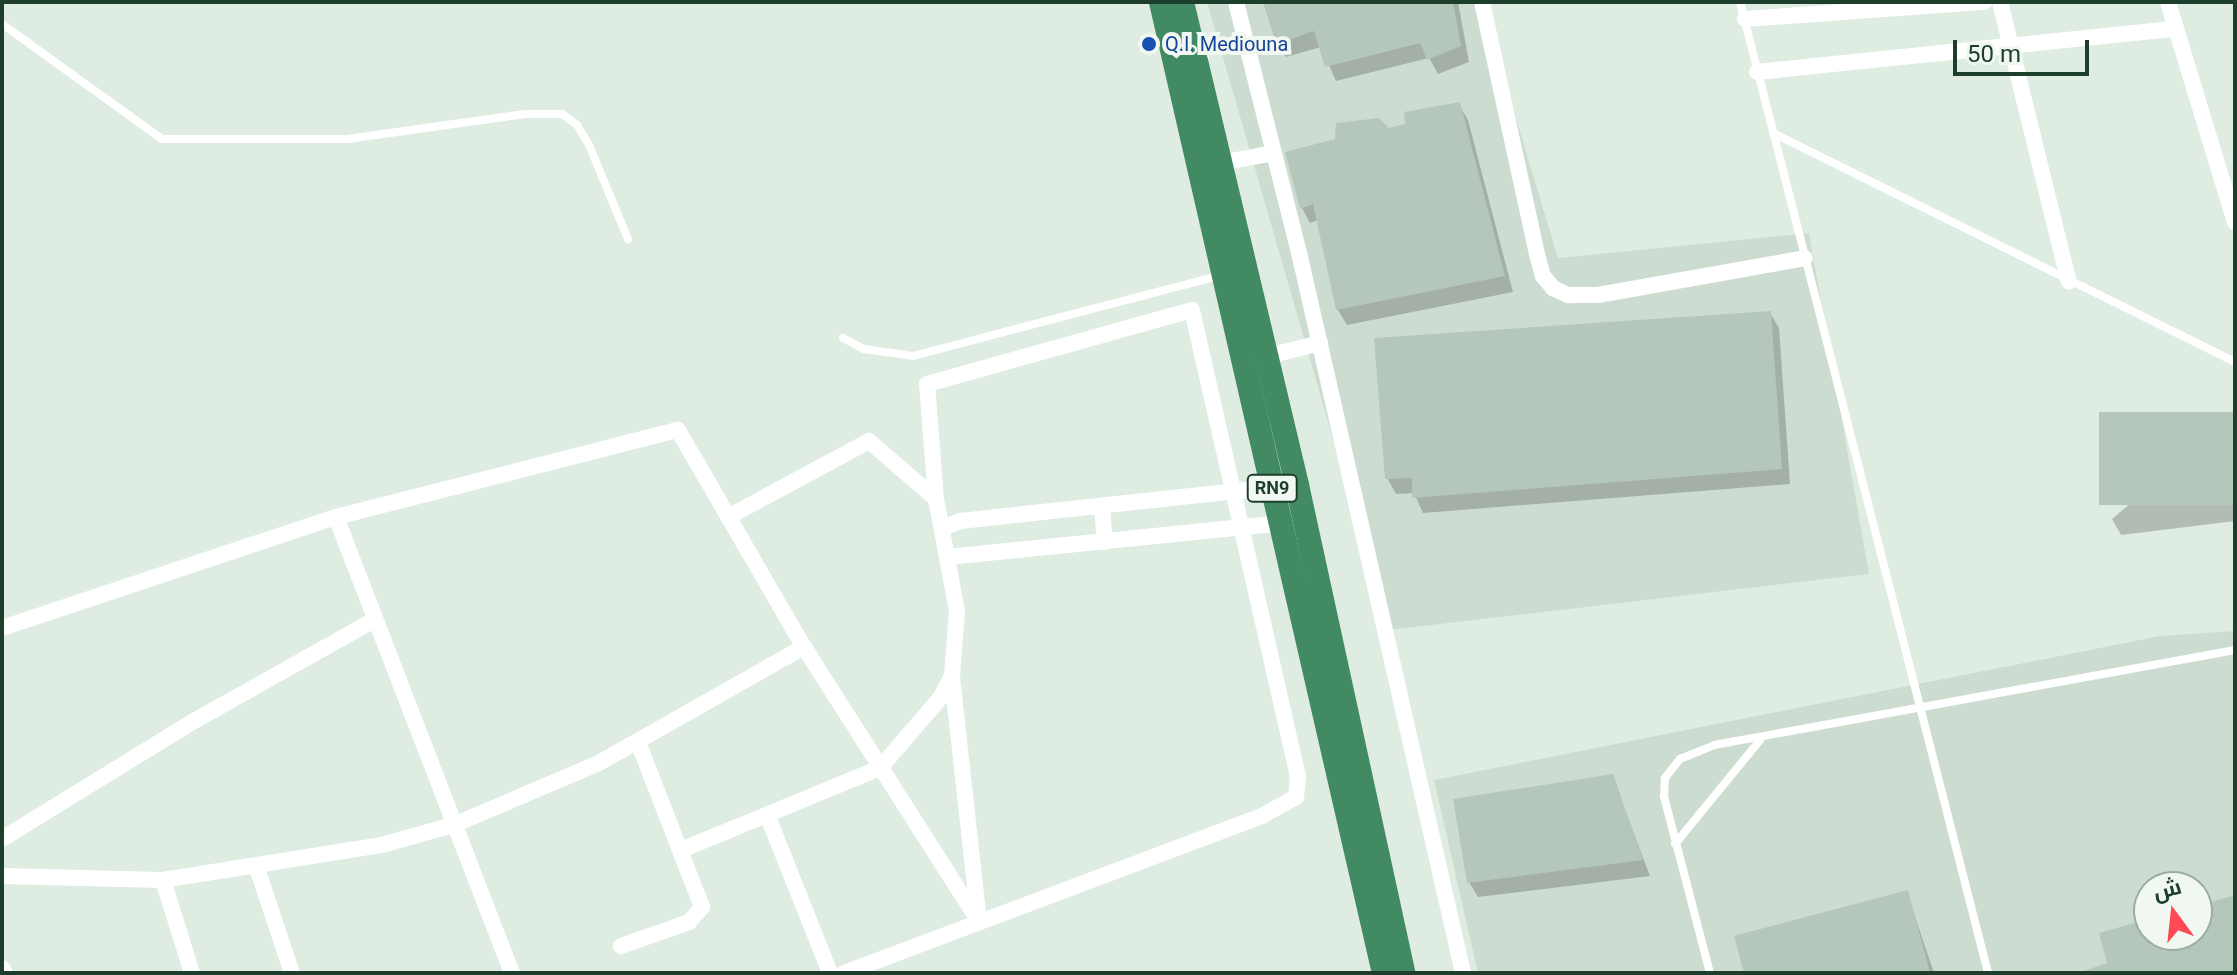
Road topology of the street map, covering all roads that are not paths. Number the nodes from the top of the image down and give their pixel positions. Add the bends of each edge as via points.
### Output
1 (1161, 2) edge
2 (1182, 2) edge
3 (1236, 2) edge
4 (1482, 2) edge
5 (1740, 2) edge
6 (1984, 2) edge
7 (2000, 2) edge
8 (2168, 2) edge
9 (1745, 19) junction
10 (2, 24) edge
11 (2175, 29) junction
12 (2012, 48) junction
13 (1757, 72) junction
14 (1773, 133) junction
15 (1274, 153) junction
16 (1220, 163) junction
17 (2235, 222) edge
18 (628, 239) dead end
19 (1805, 258) junction
20 (1222, 275) junction
21 (2069, 282) junction
22 (843, 338) dead end
23 (1320, 343) junction
24 (1264, 357) junction
25 (2235, 362) edge
26 (1272, 487) junction
27 (1233, 494) junction
28 (936, 499) junction
29 (1102, 508) junction
30 (336, 517) junction
31 (728, 517) junction
32 (1280, 523) junction
33 (1239, 526) junction
34 (942, 529) junction
35 (1105, 542) junction
36 (948, 557) junction
37 (374, 620) junction
38 (2, 628) edge
39 (804, 647) junction
40 (2235, 650) edge
41 (952, 675) junction
42 (1921, 708) junction
43 (1760, 739) junction
44 (638, 742) junction
45 (880, 768) junction
46 (768, 817) junction
47 (456, 824) junction
48 (2, 839) edge
49 (1675, 844) junction
50 (681, 850) junction
51 (257, 868) junction
52 (2, 876) edge
53 (163, 880) junction
54 (979, 922) junction
55 (621, 946) dead end
56 (2, 968) edge
57 (5, 973) edge
58 (192, 973) edge
59 (292, 973) edge
60 (512, 973) edge
61 (830, 973) edge
62 (844, 973) edge
63 (1384, 973) edge
64 (1403, 973) edge
65 (1463, 973) edge
66 (1710, 973) edge
67 (1988, 973) edge

1 - 20 highway, RN9
2 - 16 highway, RN9
3 - 15 street
4 - 19 street via 1537,254 1553,288 1568,295 1598,295
5 - 9 lane
6 - 9 street
7 - 12 street
8 - 11 street
9 - 13 lane
10 - 18 lane via 162,139 347,139 477,119 562,114 589,145
11 - 12 street
11 - 17 street
12 - 13 street
12 - 21 street
13 - 14 lane
14 - 19 lane
14 - 21 lane
15 - 16 street
15 - 23 street
16 - 24 highway, RN9
19 - 42 lane
20 - 22 lane via 913,356 864,349
20 - 26 highway, RN9
21 - 25 lane
23 - 24 street
23 - 65 street
24 - 64 highway, RN9 via 1297,485
26 - 27 street
26 - 32 highway, RN9
27 - 28 street via 1192,310 927,384
27 - 29 street
27 - 33 street
28 - 31 street via 869,441
28 - 34 street
29 - 34 street via 960,521
29 - 35 street
30 - 31 street via 678,430
30 - 37 street
30 - 38 street
31 - 39 street
32 - 33 street
32 - 63 highway, RN9
33 - 35 street
33 - 54 street via 1298,775 1296,797 1262,816
34 - 36 street
35 - 36 street
36 - 41 street via 957,621
37 - 47 street
37 - 48 street via 194,721
39 - 44 street
39 - 45 street
40 - 42 lane
41 - 45 street via 930,716
41 - 54 street
42 - 43 lane
42 - 67 lane
43 - 49 lane
43 - 49 lane via 1698,749 1668,771 1664,796
44 - 47 street via 541,791
44 - 50 street
45 - 46 street
45 - 54 street
46 - 50 street
46 - 61 street
47 - 51 street via 382,845
47 - 60 street
49 - 66 lane
50 - 55 street via 702,901 700,913
51 - 53 street
51 - 59 street
52 - 53 street
53 - 58 street
54 - 62 street
56 - 57 street

